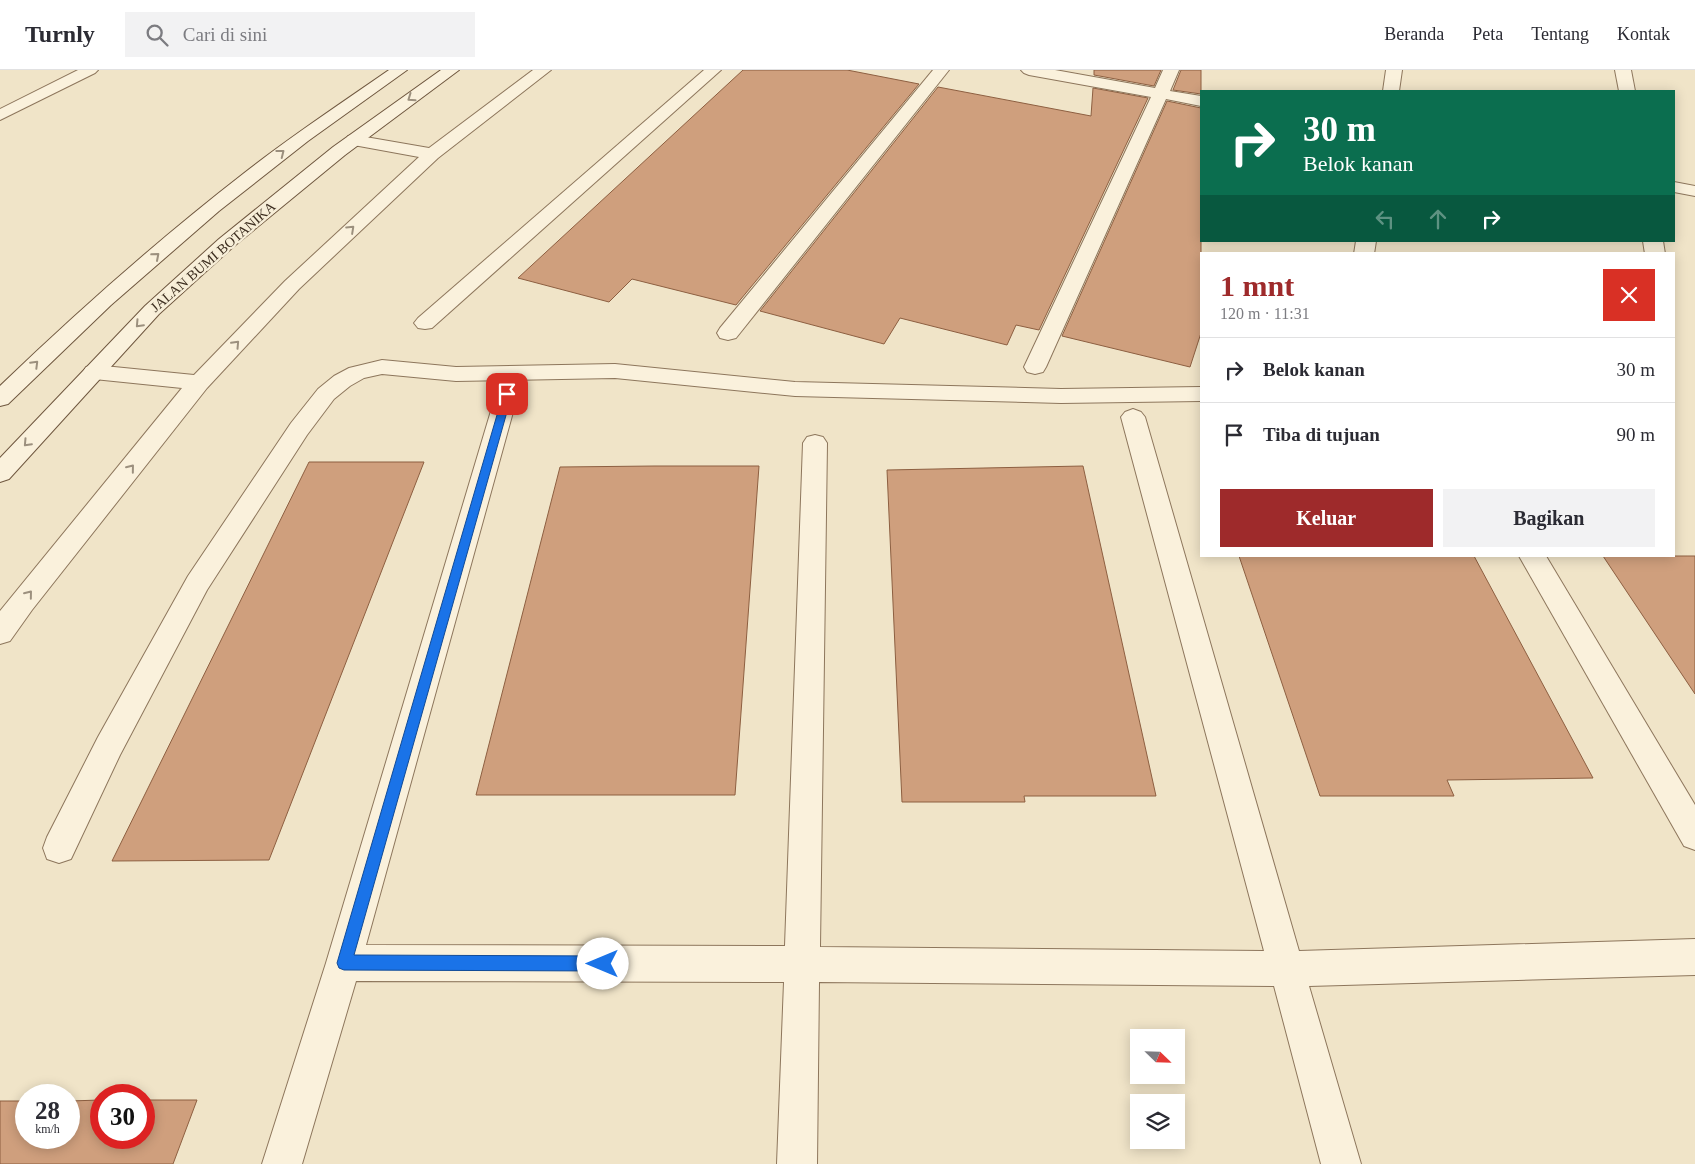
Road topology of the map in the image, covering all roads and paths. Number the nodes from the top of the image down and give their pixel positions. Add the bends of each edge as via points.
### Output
1 (90, 70) edge
2 (399, 70) edge
3 (452, 70) edge
4 (543, 70) edge
5 (713, 70) edge
6 (941, 70) edge
7 (1029, 70) edge
8 (1172, 70) edge
9 (1394, 70) edge
10 (1623, 70) edge
11 (1391, 90) edge
12 (1627, 90) edge
13 (1161, 93) junction
14 (1200, 101) edge
15 (0, 115) edge
16 (354, 140) junction
17 (432, 154) junction
18 (1675, 188) edge
19 (1695, 191) edge
20 (425, 323) dead end
21 (728, 333) dead end
22 (1035, 367) dead end
23 (94, 372) junction
24 (199, 383) junction
25 (507, 394) dead end
26 (1200, 394) edge
27 (0, 399) edge
28 (1133, 417) dead end
29 (815, 443) dead end
30 (0, 473) edge
31 (1533, 557) edge
32 (0, 633) edge
33 (1695, 835) edge
34 (59, 848) dead end
35 (1695, 957) edge
36 (344, 963) junction
37 (802, 964) junction
38 (1288, 969) junction
39 (282, 1164) edge
40 (797, 1164) edge
41 (1341, 1164) edge

1 - 15 street
27 -> 2 street via 50,349 236,188 288,147
3 -> 16 street, JALAN BUMI BOTANIKA
4 - 17 street
5 - 20 street
6 - 21 street
7 - 13 street
8 - 13 street
9 - 11 street
10 - 12 street
13 - 14 street
13 - 22 street
16 - 17 street
16 -> 23 street, JALAN BUMI BOTANIKA via 226,243 152,310
24 -> 17 street via 292,285
18 - 19 street
23 - 24 street
23 -> 30 street, JALAN BUMI BOTANIKA
32 -> 24 street
25 - 36 street
26 - 34 street via 1061,396 795,389 615,371 456,374 382,367 357,372 326,394 299,429 197,584
28 - 38 street
29 - 37 street
31 - 33 street
35 - 38 street
36 - 37 street
36 - 39 street
37 - 38 street
37 - 40 street
38 - 41 street

